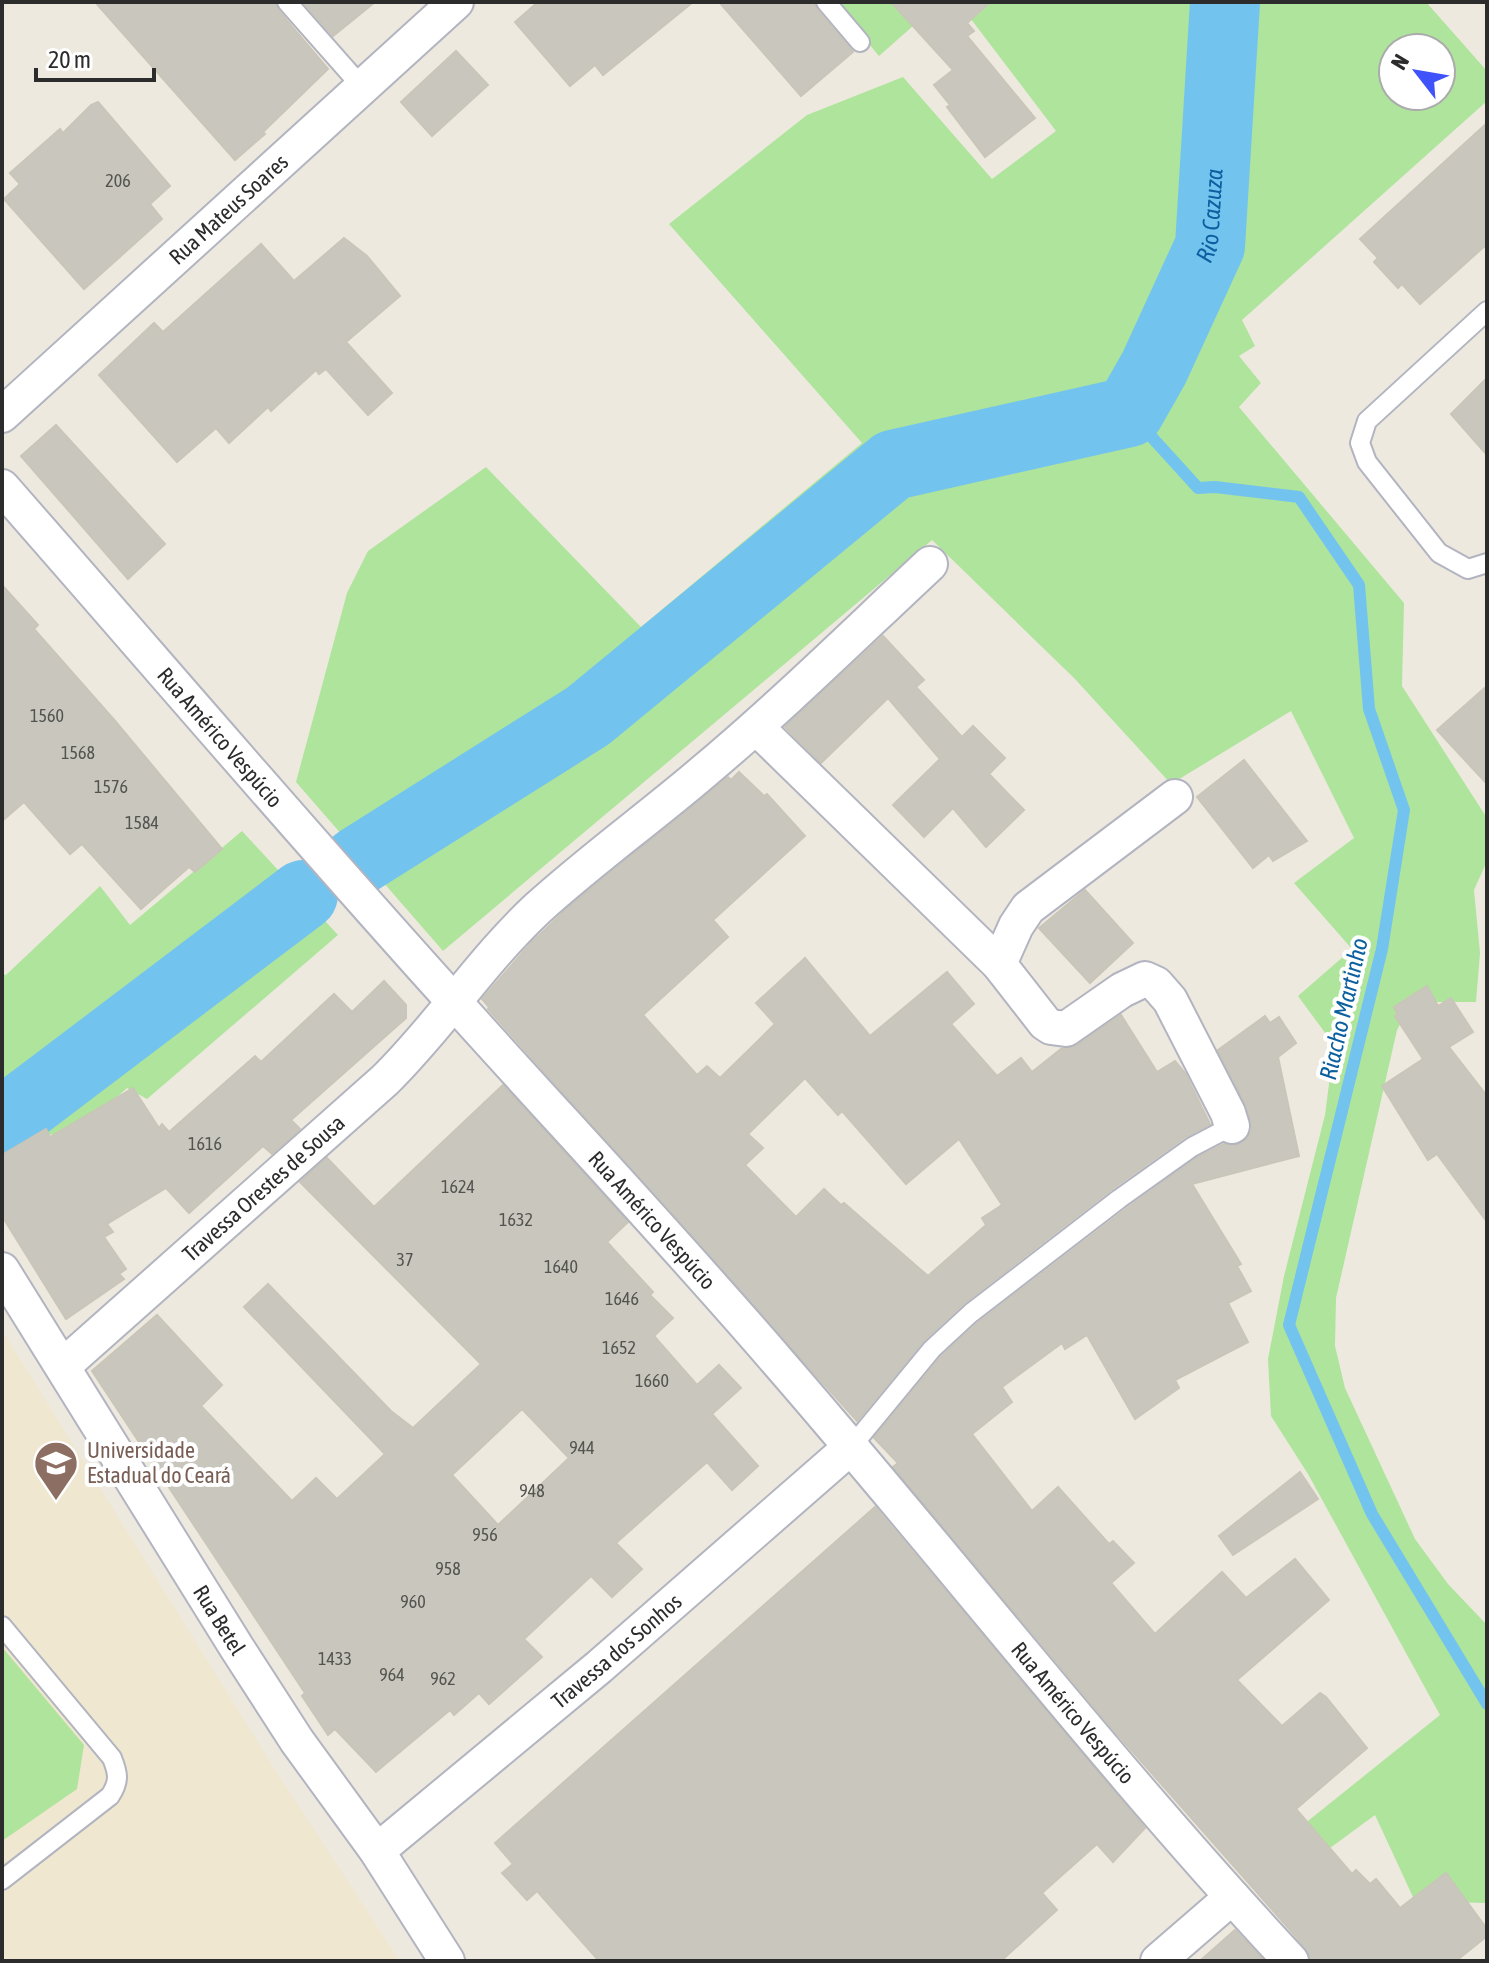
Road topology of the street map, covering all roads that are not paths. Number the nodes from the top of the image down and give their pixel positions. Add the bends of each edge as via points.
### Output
1 (287, 2) edge
2 (456, 2) edge
3 (826, 2) edge
4 (860, 42) dead end
5 (362, 87) junction
6 (1487, 311) edge
7 (2, 415) edge
8 (2, 487) edge
9 (1487, 563) edge
10 (930, 564) dead end
11 (756, 727) junction
12 (1175, 797) dead end
13 (999, 964) junction
14 (454, 1002) junction
15 (1232, 1126) joint
16 (2, 1270) edge
17 (63, 1366) junction
18 (852, 1446) junction
19 (2, 1626) edge
20 (377, 1851) junction
21 (2, 1880) edge
22 (1232, 1897) junction
23 (447, 1961) edge
24 (1158, 1961) edge
25 (1291, 1961) edge

1 - 5 lane
2 - 5 street, Rua Mateus Soares
3 - 4 lane
5 - 7 street, Rua Mateus Soares
6 - 9 lane via 1367,421 1360,443 1367,462 1439,553 1468,569
8 - 14 street, Rua Américo Vespúcio
10 - 11 street, Travessa Orestes de Sousa
11 - 13 street
11 - 14 street, Travessa Orestes de Sousa via 537,910
12 - 13 street via 1028,908
13 - 15 street via 1045,1023 1066,1029 1122,990 1145,979 1156,984 1170,1000
14 - 17 street, Travessa Orestes de Sousa via 385,1080
14 - 18 street, Rua Américo Vespúcio
15 - 18 lane via 1192,1147 1119,1199 971,1313 932,1349
16 - 17 street, Rua Betel
17 - 20 street, Rua Betel via 297,1741
18 - 20 street, Travessa dos Sonhos via 599,1667
18 - 22 street, Rua Américo Vespúcio
19 - 21 lane via 112,1758 119,1775 110,1796
20 - 23 street, Rua Betel
22 - 24 street
22 - 25 street, Rua Américo Vespúcio

